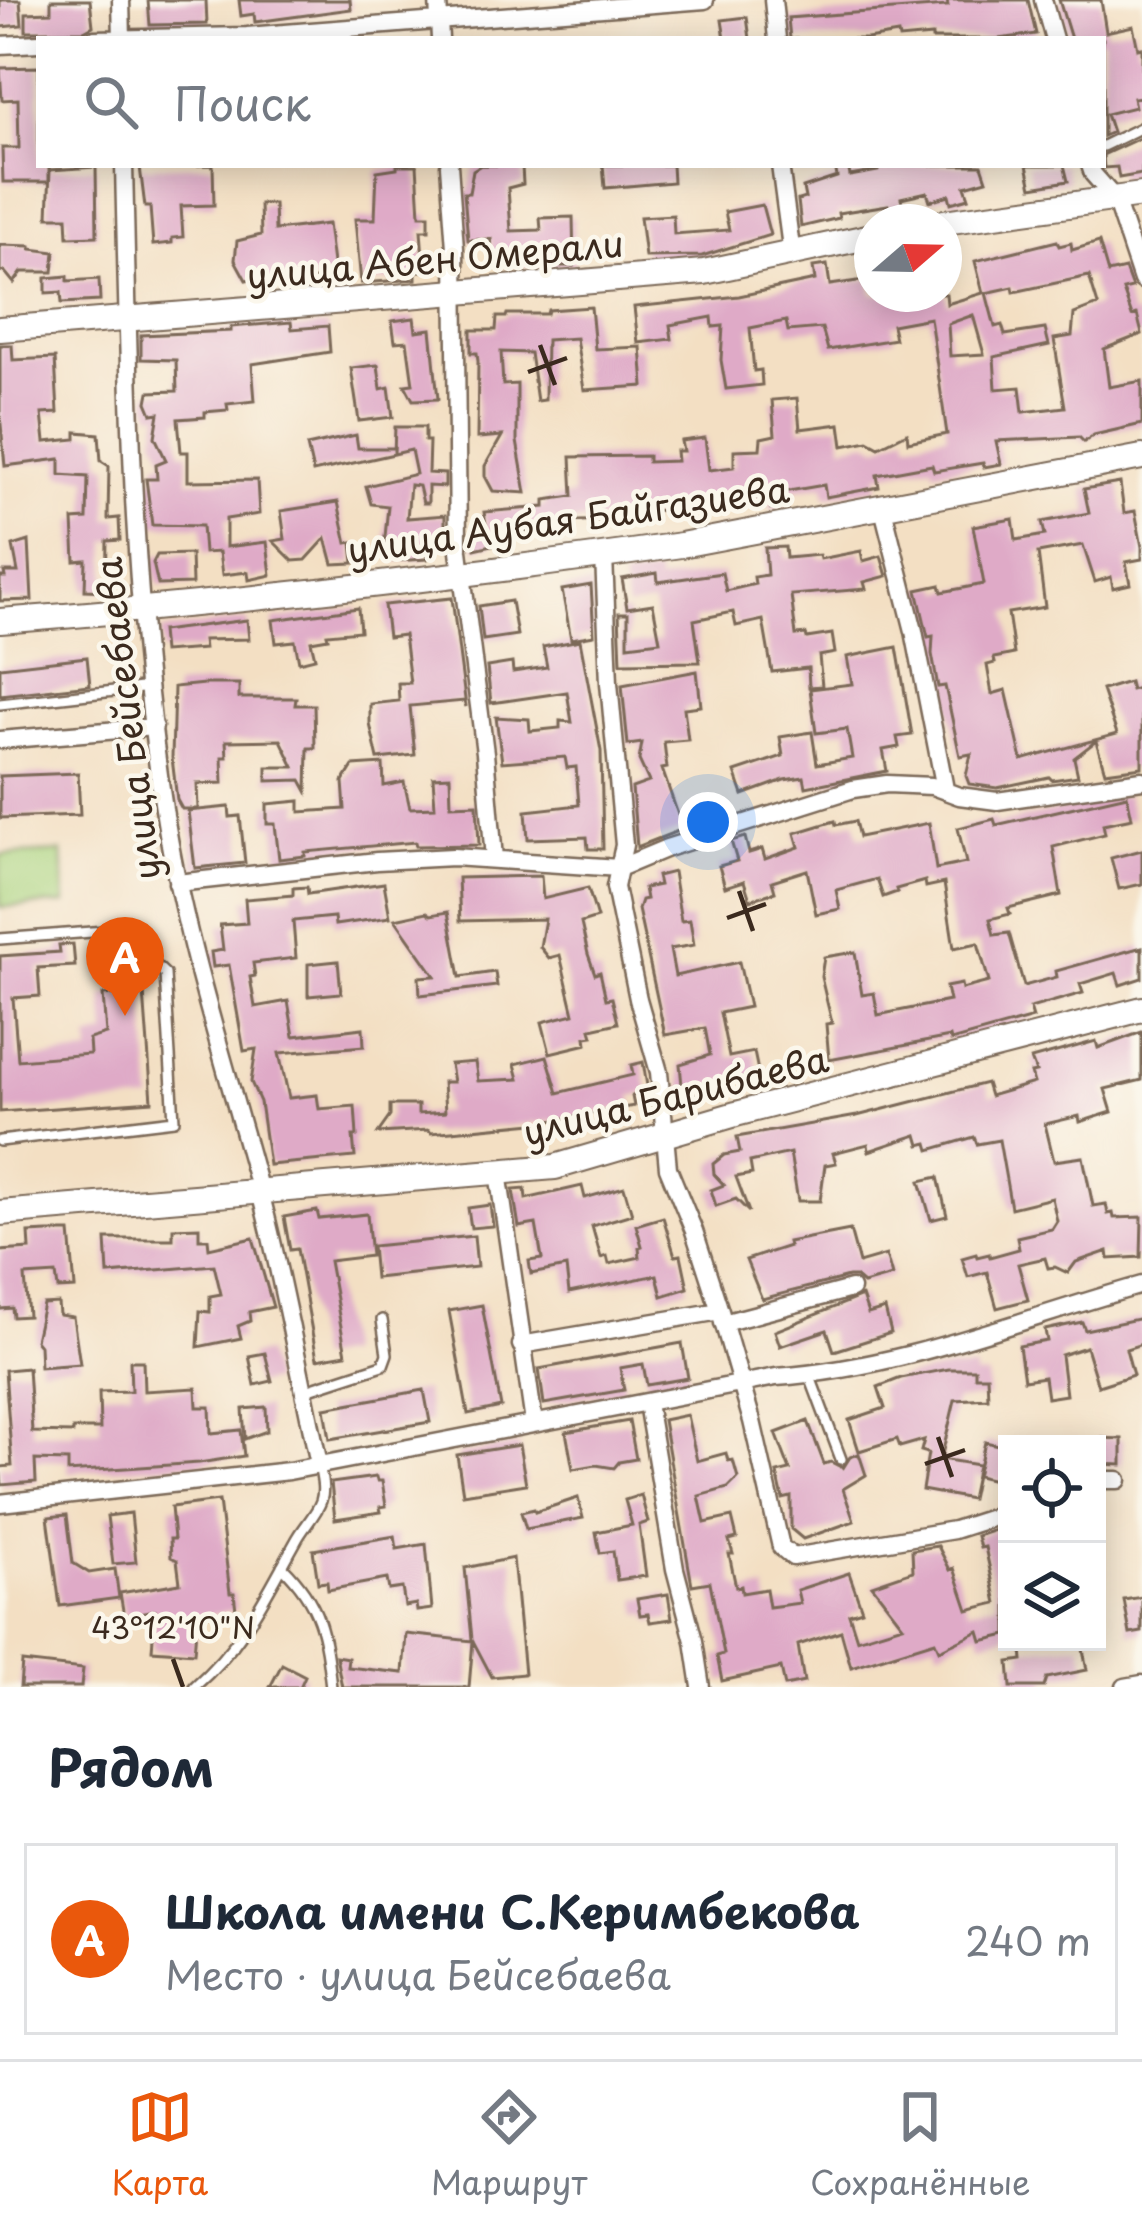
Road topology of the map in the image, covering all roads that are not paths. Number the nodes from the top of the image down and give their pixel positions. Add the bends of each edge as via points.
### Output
1 (121, 0) edge
2 (437, 0) edge
3 (705, 0) edge
4 (773, 0) edge
5 (1042, 0) edge
6 (440, 30) edge
7 (122, 36) edge
8 (247, 36) edge
9 (777, 36) edge
10 (1053, 36) edge
11 (36, 43) edge
12 (0, 45) edge
13 (1142, 127) edge
14 (1106, 145) edge
15 (124, 168) edge
16 (449, 168) edge
17 (780, 168) edge
18 (1091, 168) edge
19 (1142, 195) edge
20 (1115, 199) junction
21 (962, 220) edge
22 (854, 240) edge
23 (792, 254) junction
24 (1142, 280) edge
25 (454, 291) junction
26 (129, 320) junction
27 (0, 329) edge
28 (1142, 457) edge
29 (882, 506) junction
30 (604, 556) junction
31 (462, 574) junction
32 (141, 610) junction
33 (0, 621) edge
34 (150, 687) junction
35 (0, 704) edge
36 (154, 727) junction
37 (0, 740) edge
38 (1142, 780) edge
39 (945, 788) junction
40 (494, 859) junction
41 (619, 868) junction
42 (177, 883) junction
43 (0, 939) edge
44 (1142, 1010) edge
45 (666, 1138) junction
46 (0, 1141) edge
47 (498, 1172) junction
48 (260, 1192) junction
49 (0, 1213) edge
50 (1142, 1285) edge
51 (850, 1289) dead end
52 (722, 1317) junction
53 (382, 1320) dead end
54 (521, 1345) junction
55 (809, 1374) junction
56 (741, 1385) junction
57 (303, 1391) junction
58 (647, 1403) junction
59 (534, 1423) junction
60 (842, 1459) dead end
61 (319, 1464) junction
62 (1106, 1480) edge
63 (1118, 1480) dead end
64 (0, 1503) edge
65 (998, 1516) edge
66 (282, 1566) junction
67 (1142, 1684) edge
68 (194, 1687) edge
69 (331, 1687) edge
70 (701, 1687) edge
71 (1125, 1687) edge

1 - 7 street
2 - 6 street
3 - 6 street
4 - 9 street
5 - 10 street
6 - 8 street
11 - 12 street
13 - 14 lane
15 - 26 street, улица Бейсебаева
16 - 25 street
17 - 23 street
18 - 20 street
19 - 20 main road
20 - 21 main road
20 - 24 street
22 - 23 main road, улица Абен Омерали
23 - 25 main road, улица Абен Омерали via 704,272
25 - 26 main road, улица Абен Омерали
25 - 31 street
26 - 27 main road, улица Абен Омерали
26 - 32 street, улица Бейсебаева
28 - 29 main road, улица Аубая Байгазиева
29 - 30 main road, улица Аубая Байгазиева
29 - 39 street
30 - 31 main road, улица Аубая Байгазиева
30 - 41 street via 624,845
31 - 32 main road, улица Аубая Байгазиева
31 - 40 street
32 - 33 main road, улица Аубая Байгазиева
32 - 34 street, улица Бейсебаева
34 - 35 lane
34 - 36 street, улица Бейсебаева
36 - 37 street
36 - 42 street, улица Бейсебаева
38 - 39 street via 998,801
39 - 41 street via 853,789
40 - 41 street
40 - 42 street via 377,861
41 - 45 street via 615,887 659,1072
42 - 48 street, улица Бейсебаева
43 - 46 lane via 118,930 164,974 174,1120
44 - 45 main road, улица Барибаева
45 - 47 main road, улица Барибаева via 555,1167
45 - 52 street via 668,1168
47 - 48 main road, улица Барибаева
47 - 54 street
48 - 49 main road, улица Барибаева
48 - 57 street, улица Бейсебаева
50 - 55 street via 895,1359
51 - 52 street
52 - 54 street
52 - 56 street
53 - 57 lane via 383,1365
54 - 59 street
55 - 56 street
55 - 60 lane
56 - 58 street
56 - 65 street via 781,1547 793,1557
57 - 61 street, улица Бейсебаева
58 - 59 street
58 - 70 street
59 - 61 street
61 - 64 street
61 - 66 lane via 320,1506
62 - 63 street
66 - 68 lane via 260,1613
66 - 69 lane via 307,1590 323,1626
67 - 71 street

